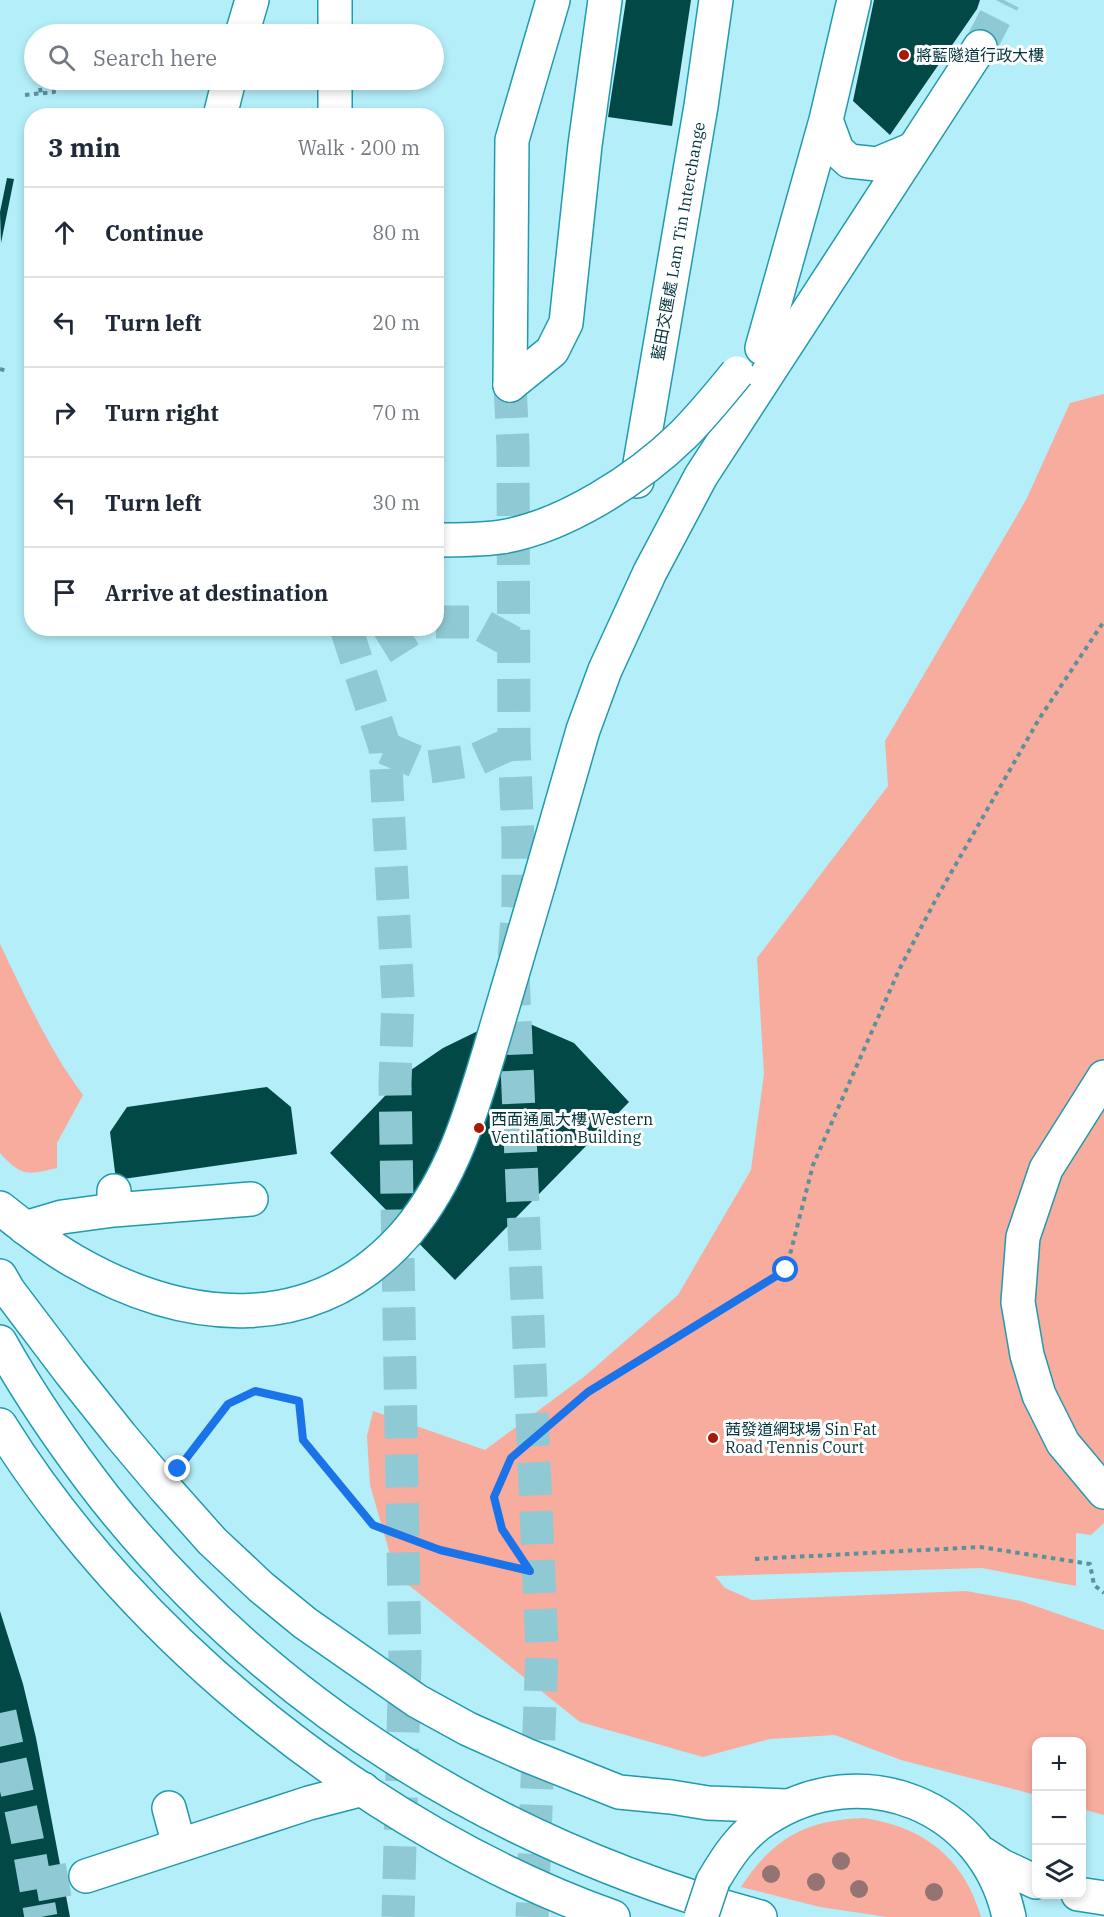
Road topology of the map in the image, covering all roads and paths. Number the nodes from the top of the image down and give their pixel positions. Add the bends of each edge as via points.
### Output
1 (252, 0) edge
2 (335, 0) edge
3 (553, 0) edge
4 (604, 0) edge
5 (716, 0) edge
6 (854, 0) edge
7 (245, 24) edge
8 (335, 24) edge
9 (980, 48) tunnel mouth
10 (40, 90) edge
11 (54, 90) edge
12 (227, 90) edge
13 (335, 90) edge
14 (41, 94) junction
15 (25, 95) dead end
16 (222, 108) edge
17 (335, 108) edge
18 (826, 120) junction
19 (913, 149) junction
20 (804, 316) junction
21 (762, 348) junction
22 (0, 369) edge
23 (6, 371) dead end
24 (747, 382) junction
25 (637, 481) dead end
26 (444, 540) edge
27 (1104, 621) edge
28 (1104, 1077) edge
29 (251, 1199) dead end
30 (12, 1218) edge
31 (0, 1276) edge
32 (0, 1342) edge
33 (0, 1425) edge
34 (178, 1469) dead end
35 (1104, 1492) edge
36 (755, 1559) dead end
37 (1104, 1593) edge
38 (363, 1789) junction
39 (787, 1806) junction
40 (169, 1808) dead end
41 (179, 1845) junction
42 (981, 1852) junction
43 (86, 1876) tunnel mouth
44 (1032, 1880) edge
45 (1086, 1895) edge
46 (1104, 1898) edge
47 (613, 1917) edge
48 (701, 1917) edge
49 (760, 1917) edge
50 (1010, 1917) edge

1 - 7 main road
2 - 8 main road
3 - 4 main road via 512,140 510,385 552,351 566,323
5 - 25 main road, 藍田交匯處 Lam Tin Interchange
6 - 18 main road
9 - 19 main road
10 - 14 path
11 - 14 path
12 - 16 main road
13 - 17 main road
14 - 15 path
18 - 19 main road via 837,150 849,161 877,164
18 - 21 main road
19 - 20 main road
20 - 21 main road
20 - 24 main road
21 - 24 main road
22 - 23 path
24 - 26 main road, bridge via 657,458 603,496 569,514 514,533
24 - 30 main road, bridge via 605,670 583,730 469,1117 444,1178 408,1231 379,1261 326,1294 284,1307 235,1312 187,1305 126,1286 75,1261
27 - 34 path via 1039,719 899,970 813,1166 786,1270 588,1392 511,1458 494,1497 502,1529 530,1571 440,1550 373,1525 303,1440 299,1401 255,1391 228,1404
28 - 35 main road via 1046,1169 1023,1237 1018,1302 1039,1395 1063,1443
29 - 30 main road via 114,1200 62,1217
31 - 39 main road via 70,1372 212,1541 305,1623 417,1701 468,1729 619,1792 708,1803
32 - 49 main road via 45,1416 128,1527 224,1627 330,1714 446,1789 546,1841 608,1867
33 - 38 main road via 51,1498 143,1608 248,1705
36 - 37 path via 980,1547 1090,1564 1094,1585
38 - 41 main road
38 - 47 main road via 427,1831 483,1860
39 - 42 main road via 839,1791 892,1794 941,1816
39 - 48 main road, bridge via 744,1837 726,1858
40 - 41 main road
41 - 43 main road
42 - 44 main road
42 - 50 main road via 995,1875
45 - 46 main road

